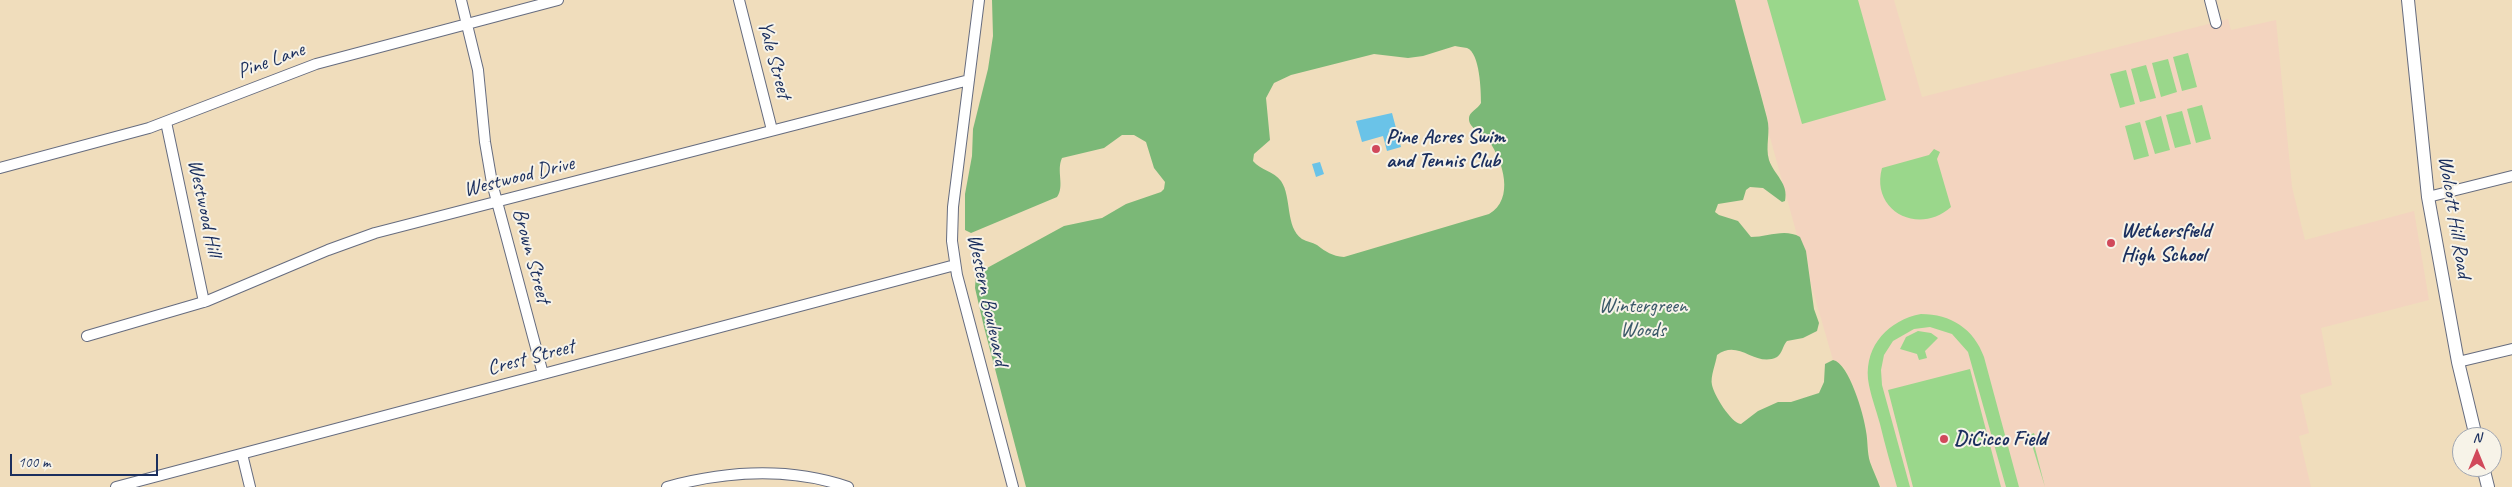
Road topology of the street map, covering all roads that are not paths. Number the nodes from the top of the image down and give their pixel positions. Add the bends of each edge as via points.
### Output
1 (461, 0) edge
2 (558, 0) edge
3 (738, 0) edge
4 (979, 0) edge
5 (2210, 0) edge
6 (2408, 0) edge
7 (2216, 23) dead end
8 (467, 24) junction
9 (969, 80) junction
10 (166, 122) junction
11 (772, 130) junction
12 (0, 168) edge
13 (2512, 176) edge
14 (2428, 197) junction
15 (497, 202) junction
16 (955, 265) junction
17 (204, 302) junction
18 (86, 336) dead end
19 (2512, 349) edge
20 (2458, 362) junction
21 (544, 374) junction
22 (2474, 427) edge
23 (242, 454) junction
24 (116, 487) edge
25 (250, 487) edge
26 (667, 487) edge
27 (848, 487) edge
28 (1013, 487) edge

1 - 8 street, Brown Street
2 - 8 street, Pine Lane
3 - 11 street, Yale Street
4 - 9 street, Western Boulevard
5 - 7 street
6 - 14 street, Wolcott Hill Road
8 - 10 street, Pine Lane via 307,67
8 - 15 street, Brown Street via 478,70 486,151
9 - 11 street, Westwood Drive
9 - 16 street, Western Boulevard via 953,207
10 - 12 street, Pine Lane
10 - 17 street, Westwood Hill
11 - 15 street, Westwood Drive
13 - 14 street
14 - 20 street, Wolcott Hill Road
15 - 17 street, Westwood Drive via 351,241
15 - 21 street, Brown Street
16 - 21 street, Crest Street
16 - 28 street, Western Boulevard
17 - 18 street, Westwood Drive
19 - 20 street
20 - 22 street, Wolcott Hill Road
21 - 23 street, Crest Street
23 - 24 street, Crest Street
23 - 25 street
26 - 27 street via 713,476 759,473 810,478

